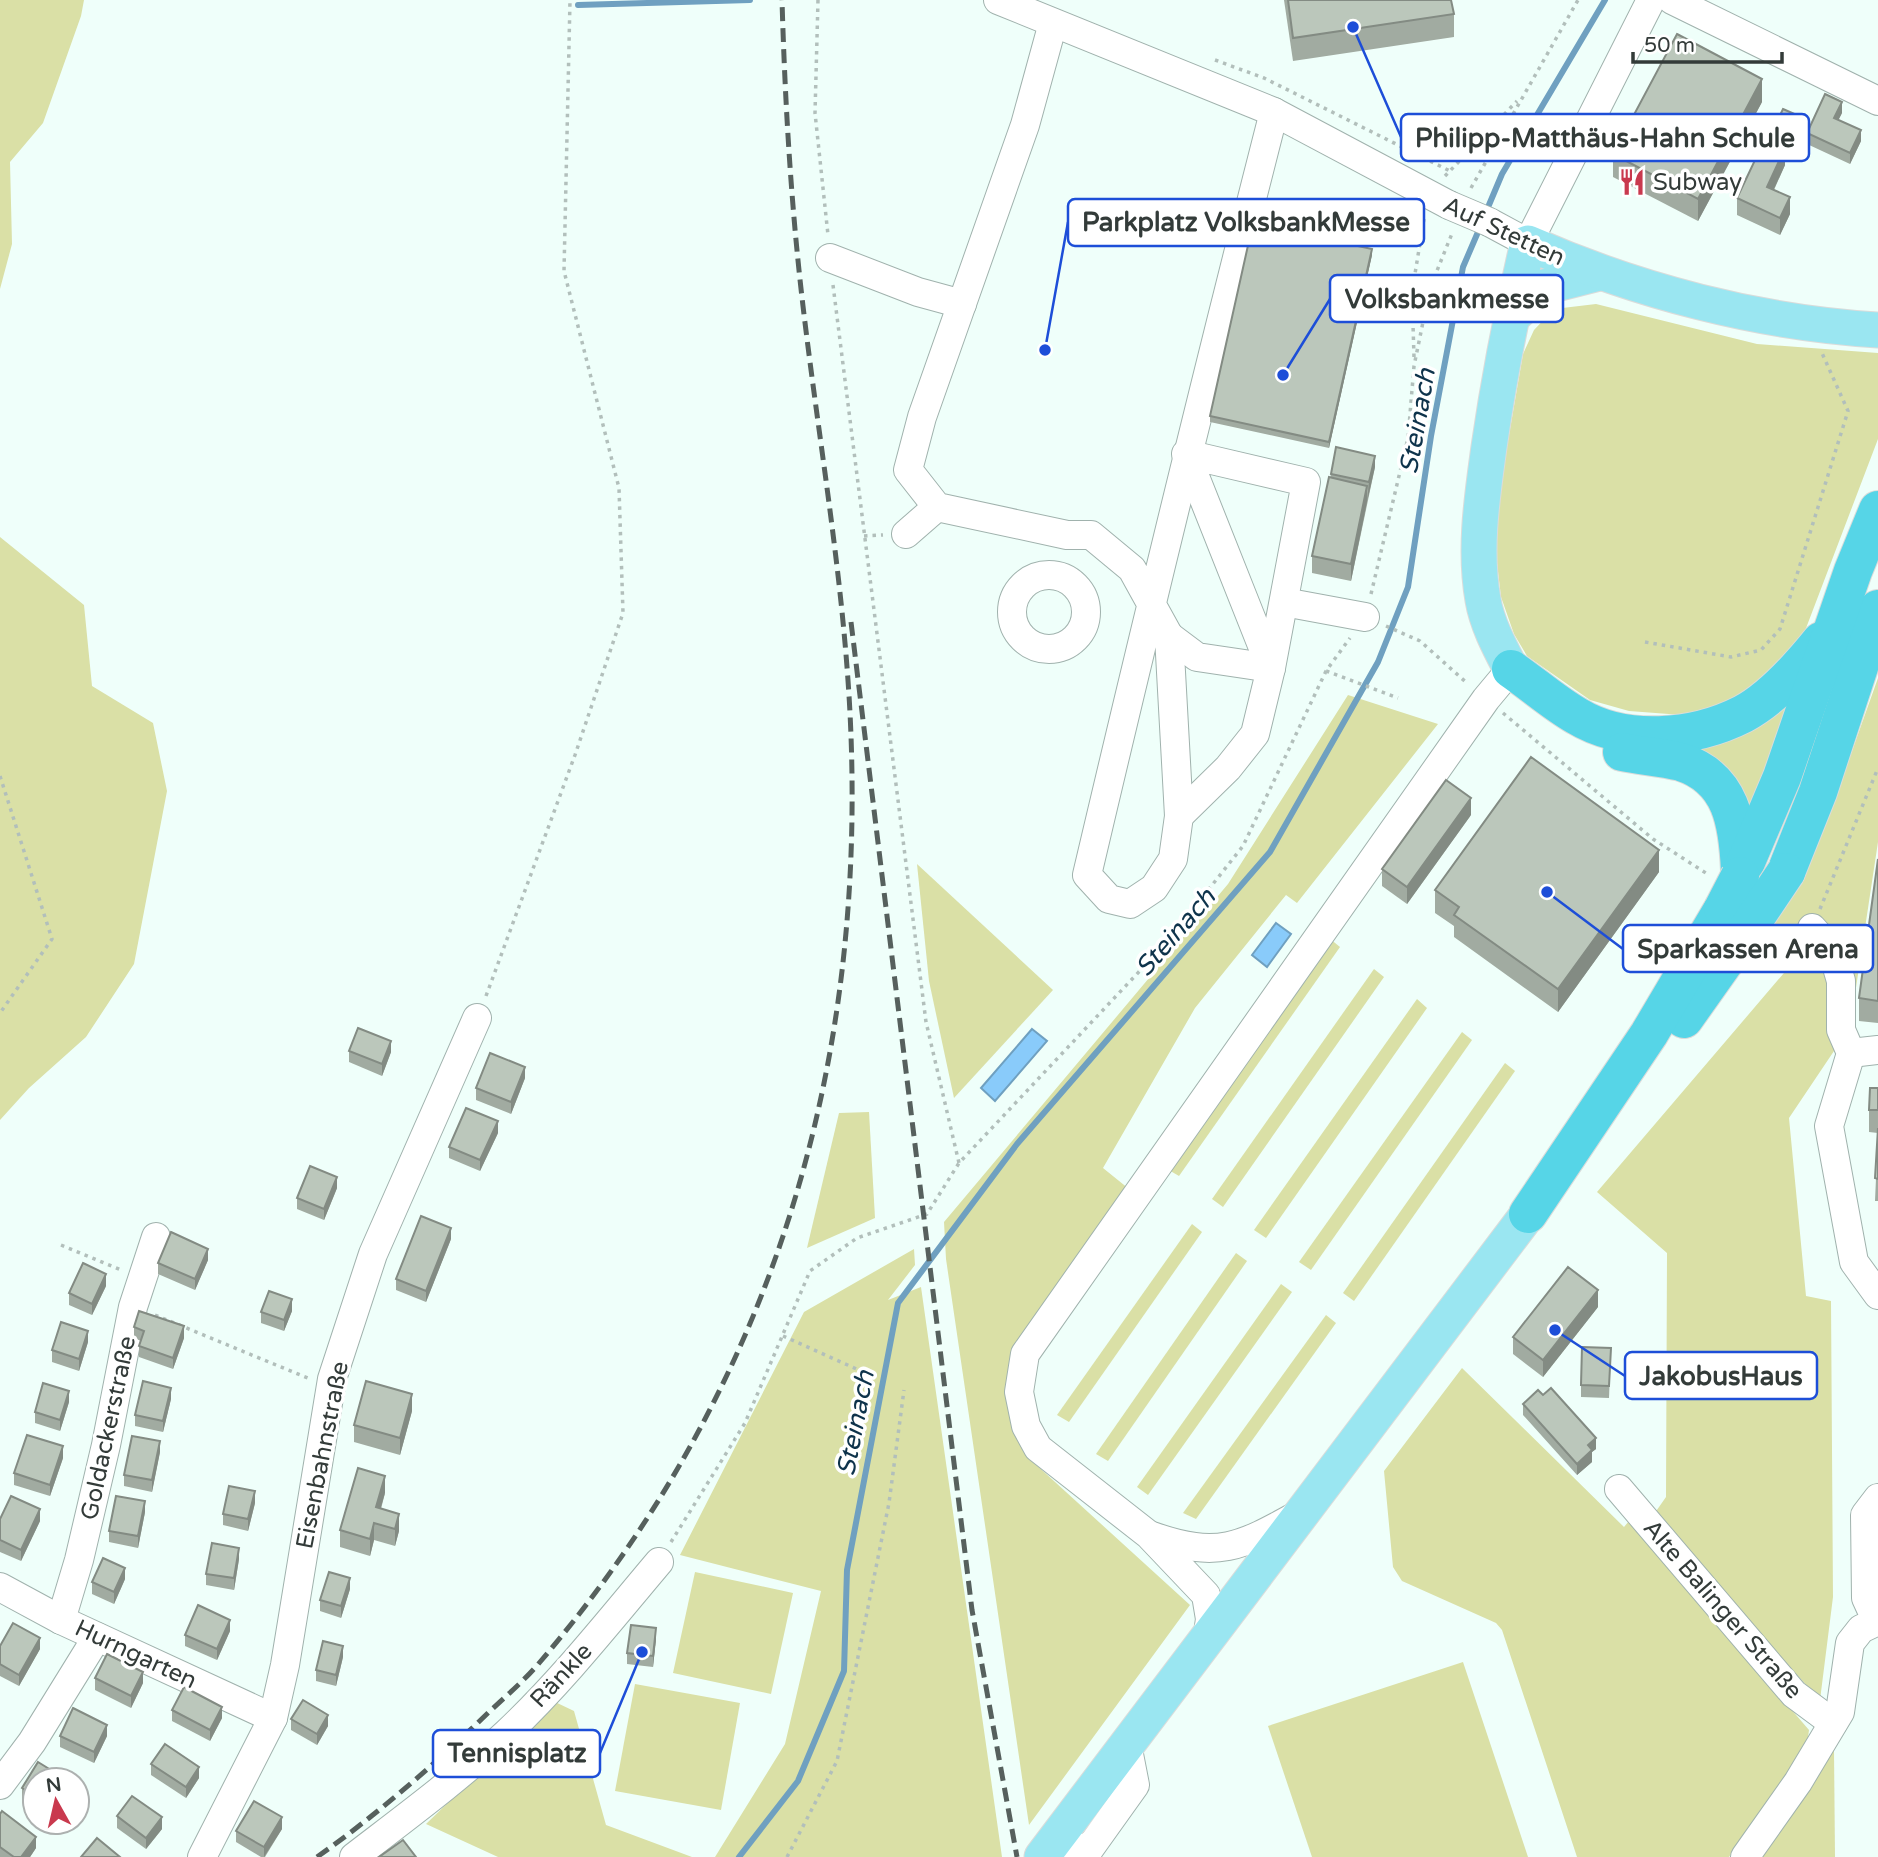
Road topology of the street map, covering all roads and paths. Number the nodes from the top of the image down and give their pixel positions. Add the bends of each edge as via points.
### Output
1 (570, 0) edge
2 (818, 0) edge
3 (998, 0) edge
4 (1578, 0) edge
5 (1651, 0) edge
6 (1672, 0) edge
7 (1053, 23) junction
8 (1521, 97) junction
9 (1878, 101) edge
10 (1274, 112) junction
11 (1450, 205) junction
12 (1528, 243) junction
13 (830, 258) junction
14 (1599, 272) junction
15 (962, 304) junction
16 (1510, 318) junction
17 (1808, 322) junction
18 (1878, 330) edge
19 (1414, 366) junction
20 (1186, 454) junction
21 (937, 507) junction
22 (1878, 510) edge
23 (906, 534) dead end
24 (878, 535) dead end
25 (1067, 535) junction
26 (864, 536) junction
27 (1059, 576) dead end
28 (1284, 602) junction
29 (1151, 603) junction
30 (1878, 610) edge
31 (1374, 621) junction
32 (1834, 626) junction
33 (1169, 636) junction
34 (1645, 642) dead end
35 (1870, 646) edge
36 (1272, 668) junction
37 (1511, 669) junction
38 (1326, 671) junction
39 (1398, 698) dead end
40 (1486, 699) junction
41 (1878, 768) edge
42 (0, 776) edge
43 (1179, 817) junction
44 (1730, 898) junction
45 (1812, 928) joint
46 (0, 1013) edge
47 (477, 1018) joint
48 (1864, 1051) edge
49 (959, 1164) junction
50 (1528, 1214) joint
51 (156, 1237) dead end
52 (61, 1245) dead end
53 (143, 1278) junction
54 (1878, 1295) edge
55 (133, 1307) junction
56 (782, 1336) junction
57 (861, 1371) dead end
58 (330, 1390) junction
59 (904, 1390) dead end
60 (1619, 1489) dead end
61 (1876, 1504) edge
62 (1300, 1514) junction
63 (1149, 1535) junction
64 (659, 1562) joint
65 (0, 1587) edge
66 (61, 1620) junction
67 (1877, 1622) edge
68 (1208, 1633) junction
69 (97, 1637) junction
70 (273, 1718) junction
71 (1831, 1727) junction
72 (0, 1785) edge
73 (1046, 1852) edge
74 (202, 1857) edge
75 (354, 1857) edge
76 (787, 1857) edge
77 (1745, 1857) edge

1 - 47 path via 564,271 619,488 623,613
2 - 13 path via 815,113
3 - 7 street, Auf Stetten
4 - 8 path
5 - 12 street
6 - 9 street
7 - 10 street, Auf Stetten
7 - 15 street via 1025,125
8 - 11 path
8 - 11 path
10 - 11 street, Auf Stetten
10 - 20 street
11 - 12 street, Auf Stetten, bridge
11 - 19 path
11 - 19 path via 1412,292
12 - 14 main road, Auf Stetten
12 - 16 main road
13 - 15 street
13 - 26 path
14 - 16 main road via 1544,287
14 - 17 main road, Auf Stetten via 1688,299
15 - 21 street via 908,470
16 - 37 main road via 1478,548 1483,602
17 - 18 main road, Auf Stetten
17 - 34 path via 1847,411 1780,628 1761,650 1731,657
19 - 31 path via 1408,438
20 - 28 street via 1306,482
20 - 29 street
20 - 36 street
21 - 23 street
21 - 25 street
22 - 32 highway
24 - 26 path
25 - 27 street
25 - 29 street via 1091,535 1132,569
26 - 49 path via 926,1022
28 - 31 street
28 - 36 street
29 - 33 street
29 - 43 street via 1087,875 1109,899 1130,904 1154,888 1173,859
30 - 35 highway
31 - 38 path
31 - 40 path via 1420,641
32 - 37 highway via 1796,672 1744,713 1698,730 1653,736 1612,731 1578,717
32 - 44 highway via 1782,777
33 - 36 street via 1197,657
33 - 43 street
35 - 44 highway, bridge via 1786,872
36 - 43 street via 1255,734
37 - 40 street
37 - 44 highway via 1537,703 1564,725 1605,748 1680,762 1704,772 1724,792 1735,817
38 - 39 path
38 - 49 path via 1243,846 1167,942
40 - 44 path
40 - 63 street via 1026,1354 1019,1392 1026,1426 1038,1448
41 - 45 path
42 - 46 path via 52,939
44 - 50 highway via 1649,1034
45 - 48 street via 1832,950 1841,981 1841,1030
47 - 58 street, Eisenbahnstraße via 373,1254
48 - 54 street via 1829,1126 1854,1262
49 - 56 path via 927,1214 857,1238 810,1271
50 - 62 main road
51 - 53 street, Goldackerstraße
52 - 53 path
53 - 55 street, Goldackerstraße
55 - 58 path
55 - 66 street, Goldackerstraße via 100,1470
56 - 57 path
56 - 64 path via 744,1423
58 - 70 street, Eisenbahnstraße
59 - 76 path via 889,1503 837,1761
60 - 71 street, Alte Balinger Straße via 1794,1694
61 - 67 street via 1865,1515 1867,1598
62 - 63 street via 1247,1543 1226,1546 1188,1548
62 - 68 main road
63 - 68 street via 1206,1595
64 - 75 street, Ränkle via 573,1665 508,1732
65 - 66 street, Hurngarten
66 - 69 street, Hurngarten
67 - 71 street, Alte Balinger Straße via 1861,1629 1850,1643 1843,1702
68 - 73 main road
69 - 70 street, Hurngarten
69 - 72 street
70 - 74 street, Eisenbahnstraße
71 - 77 street, Alte Balinger Straße

